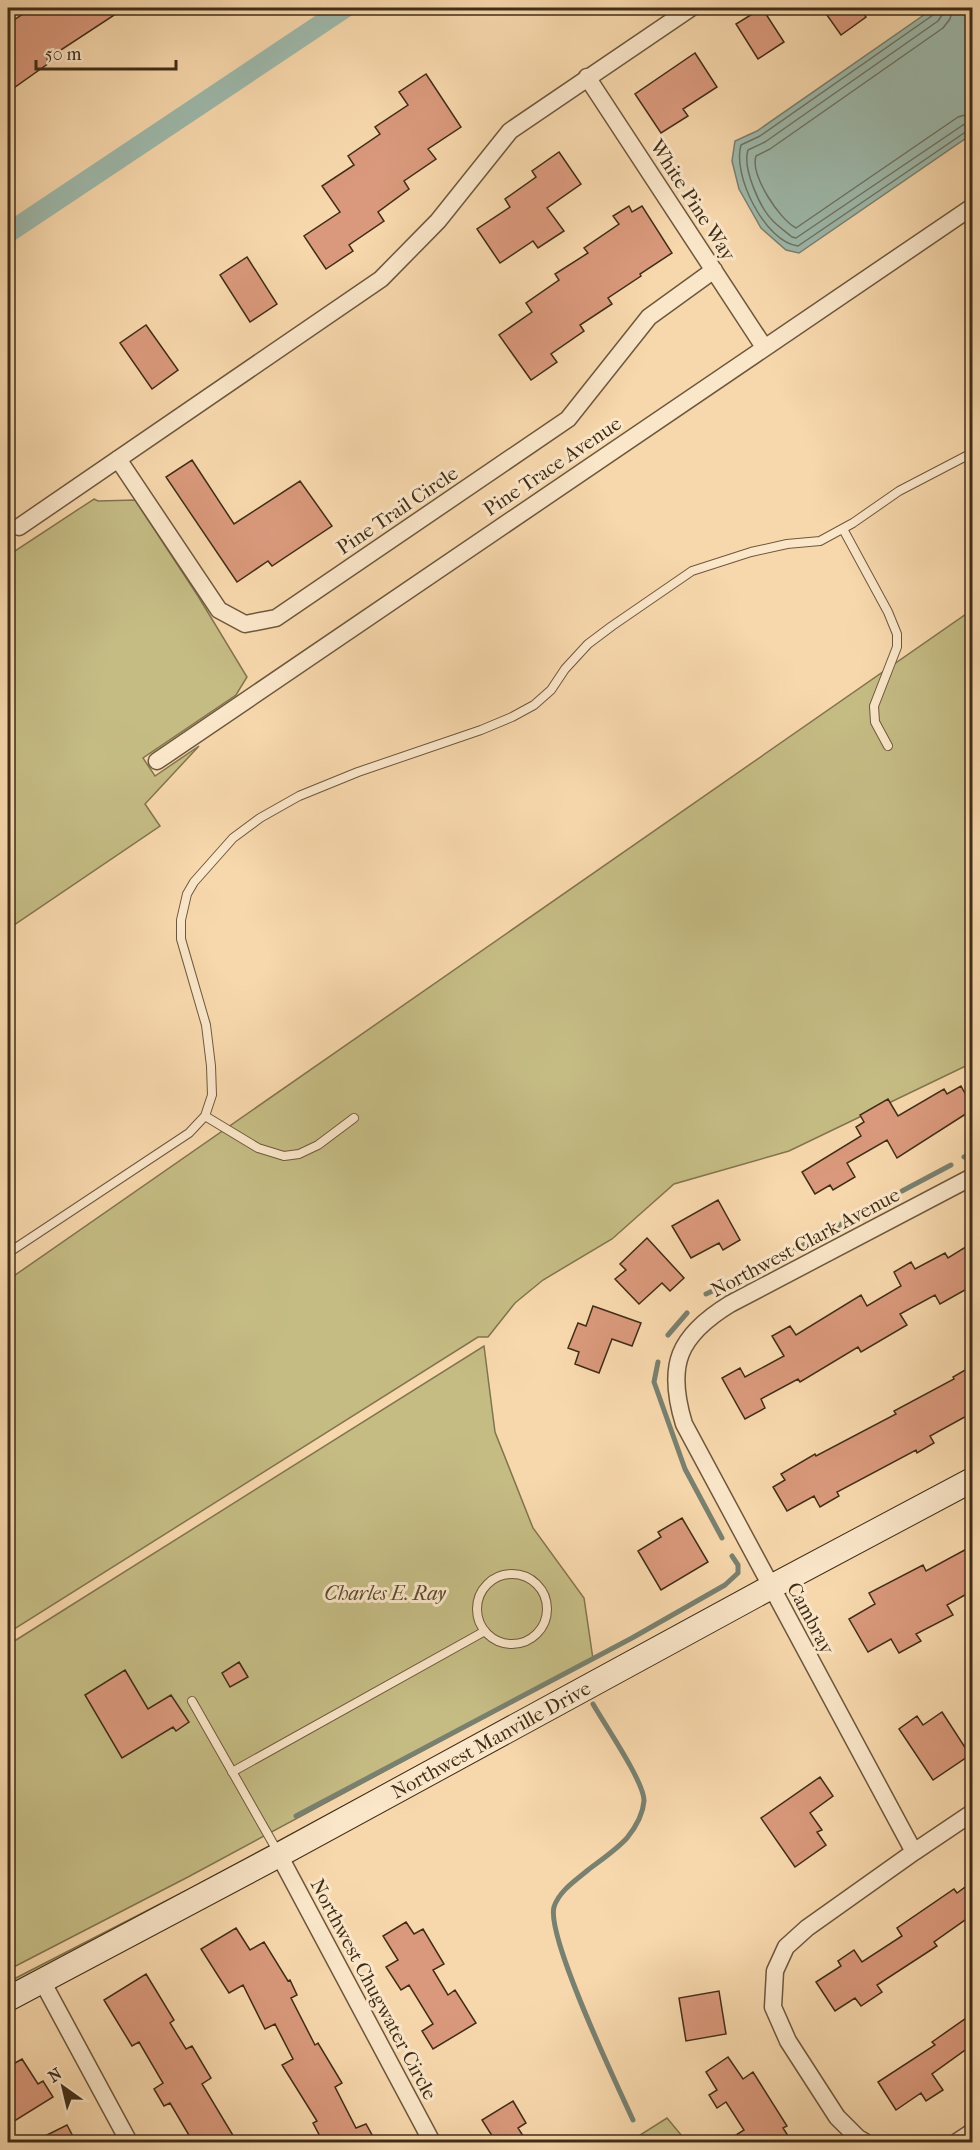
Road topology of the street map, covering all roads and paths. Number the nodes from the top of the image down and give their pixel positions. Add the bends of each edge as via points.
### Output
1 (691, 8) edge
2 (587, 77) junction
3 (972, 207) edge
4 (714, 270) junction
5 (764, 347) junction
6 (972, 453) edge
7 (118, 459) junction
8 (19, 526) dead end
9 (843, 529) junction
10 (888, 746) dead end
11 (157, 761) dead end
12 (205, 1116) junction
13 (354, 1118) dead end
14 (972, 1177) edge
15 (8, 1253) edge
16 (677, 1401) joint
17 (972, 1480) edge
18 (771, 1587) junction
19 (485, 1631) junction
20 (192, 1701) dead end
21 (232, 1772) junction
22 (972, 1813) edge
23 (914, 1852) junction
24 (279, 1855) junction
25 (42, 1981) junction
26 (8, 1999) edge
27 (972, 2132) edge
28 (129, 2142) edge
29 (432, 2142) edge
30 (865, 2142) edge
31 (957, 2142) edge

1 - 2 street
2 - 4 street, White Pine Way
2 - 7 street via 510,130 438,221 381,279
3 - 5 street, Pine Trace Avenue
4 - 5 street, White Pine Way
4 - 7 street, Pine Trail Circle via 649,317 568,419 276,618 245,624 219,610
5 - 11 street, Pine Trace Avenue
6 - 9 lane via 899,491
7 - 8 street
9 - 10 lane via 897,634 897,648 874,706 875,722
9 - 12 lane via 820,541 760,550 692,571 588,644 551,690 527,709 481,730 299,796 233,838 194,882 181,920 181,939 206,1025 212,1095
12 - 13 lane via 258,1148 284,1156 300,1154 318,1145
12 - 15 lane via 189,1133
14 - 16 street, Northwest Clark Avenue via 711,1316 682,1350 675,1383
16 - 18 street, Cambray via 684,1424
17 - 18 street, Northwest Manville Drive
18 - 23 street, Cambray
18 - 24 street, Northwest Manville Drive
19 - 19 lane via 495,1640 510,1644 534,1636 547,1613 546,1598 538,1585 513,1573 487,1583 476,1608
19 - 21 lane
20 - 21 lane
21 - 24 lane
22 - 23 street
23 - 30 street via 807,1928 786,1947 775,1971 773,2007 788,2041 837,2117
24 - 25 street, Northwest Manville Drive
24 - 29 street, Northwest Chugwater Circle
25 - 26 street, Northwest Manville Drive
25 - 28 street
27 - 31 street

